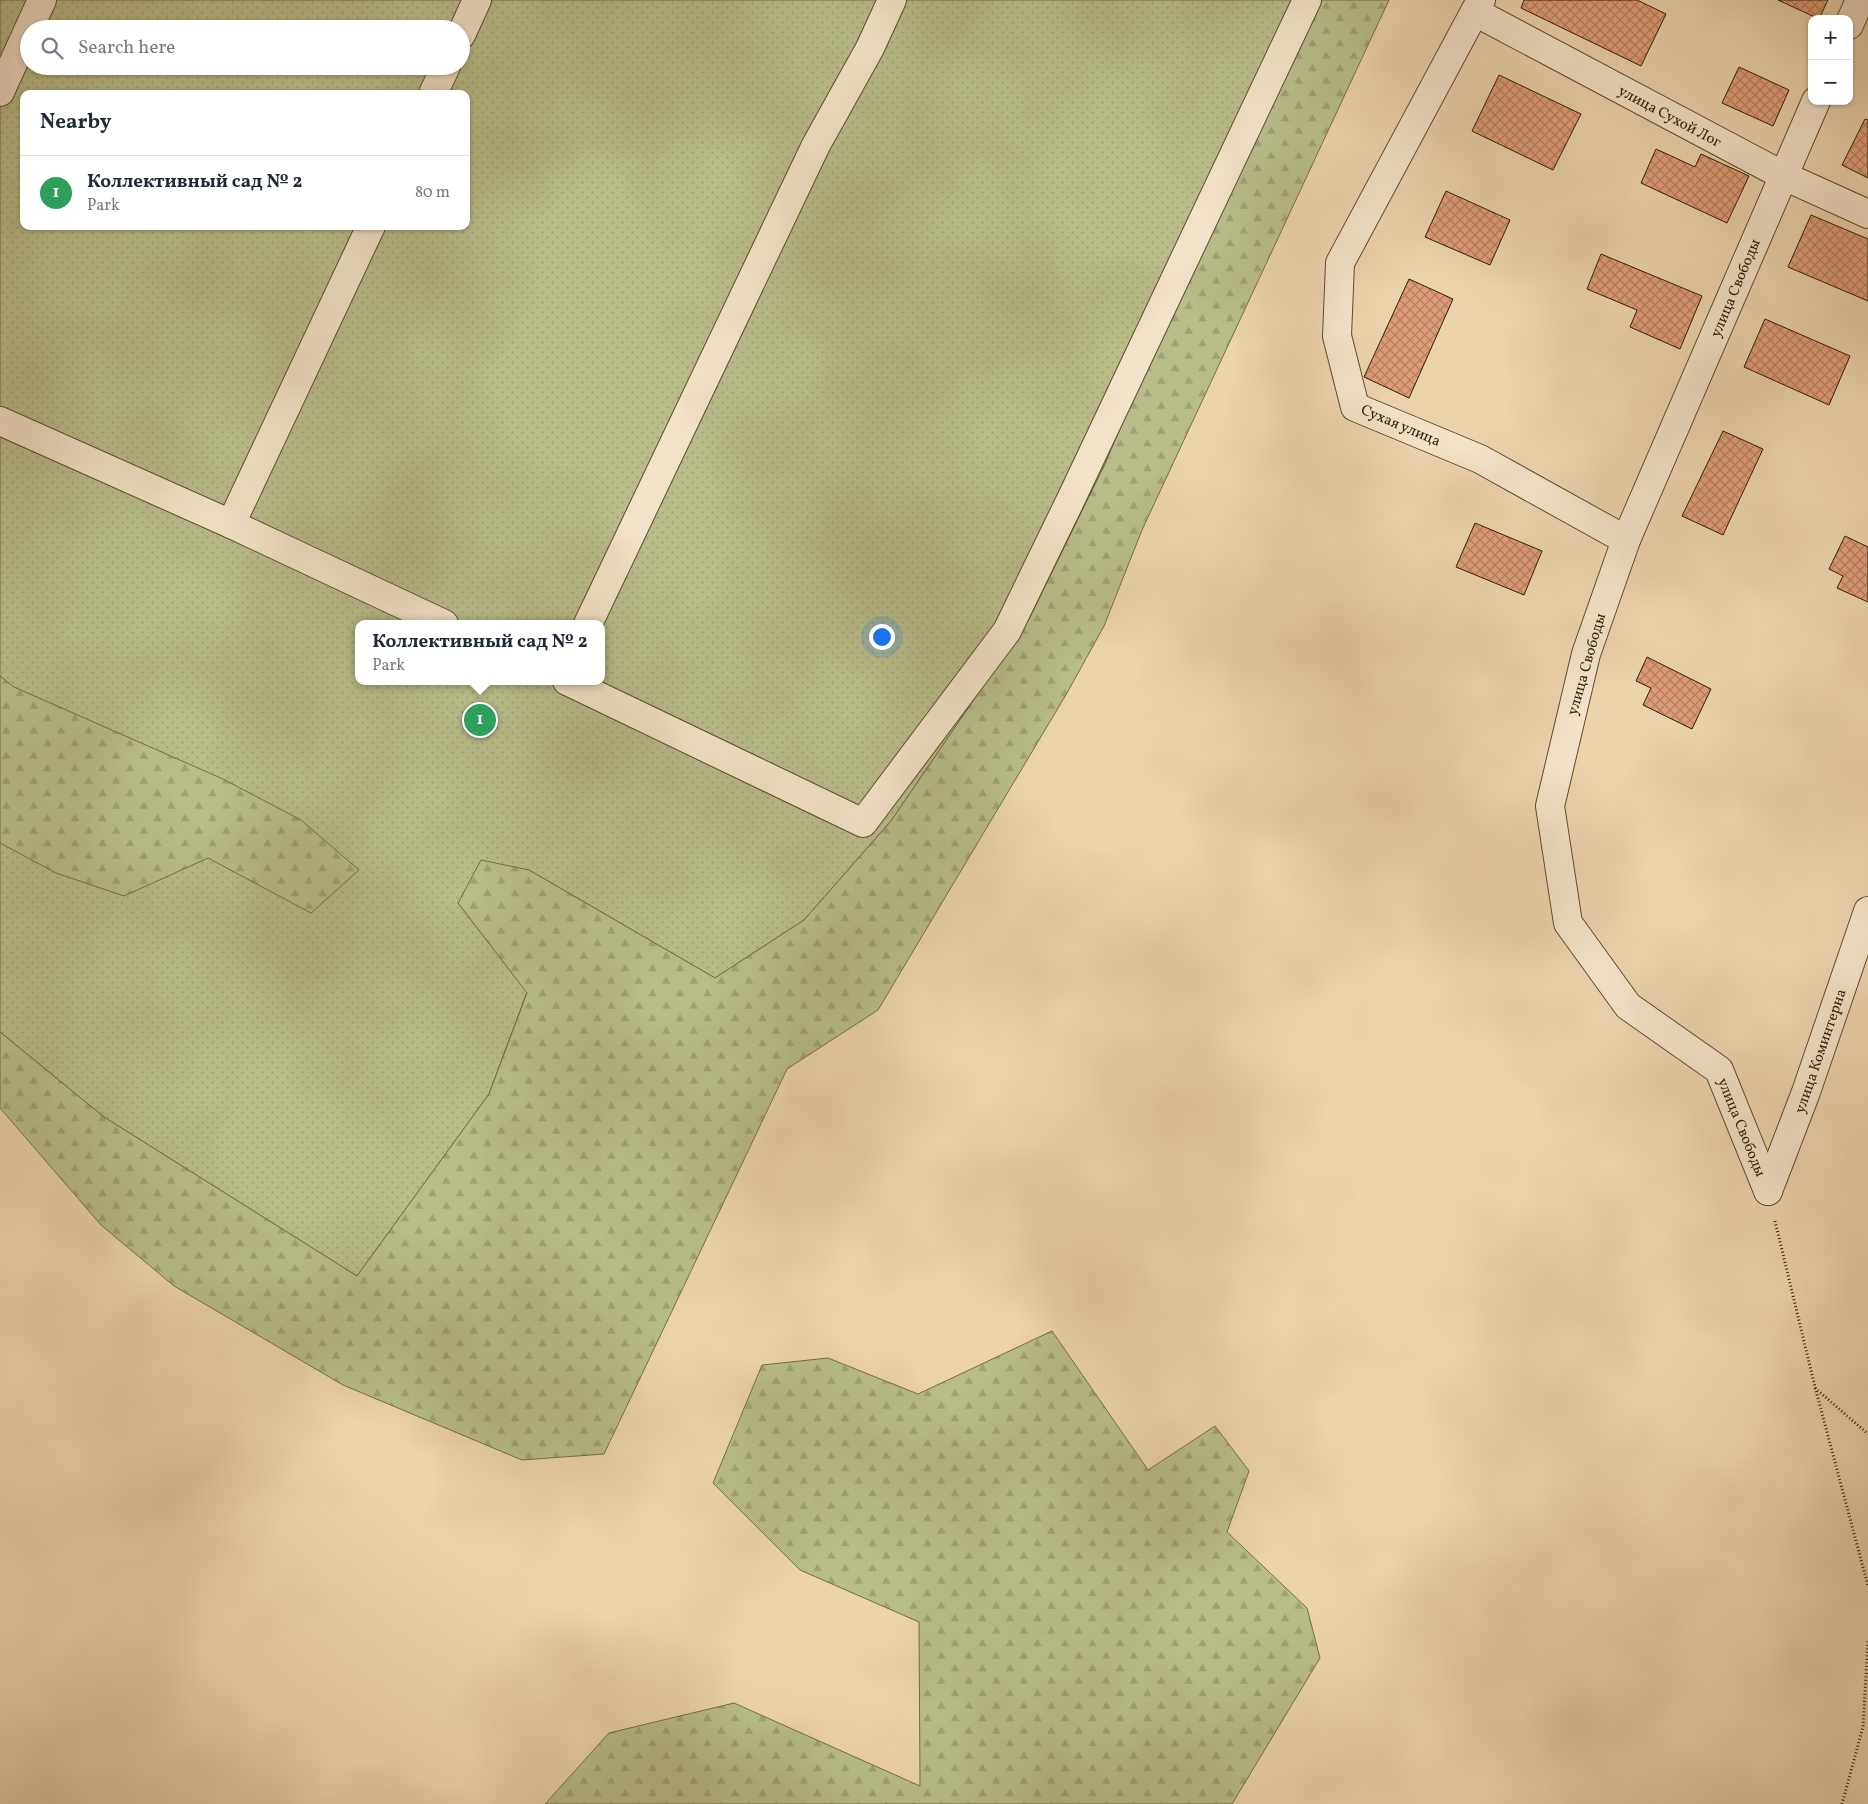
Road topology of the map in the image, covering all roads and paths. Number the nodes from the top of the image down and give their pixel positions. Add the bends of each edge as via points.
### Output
1 (42, 0) edge
2 (478, 0) edge
3 (892, 0) edge
4 (1307, 0) edge
5 (1860, 0) edge
6 (1478, 6) edge
7 (1853, 16) edge
8 (33, 20) edge
9 (468, 20) edge
10 (20, 48) edge
11 (442, 75) edge
12 (435, 90) edge
13 (0, 92) edge
14 (1814, 105) edge
15 (1784, 176) junction
16 (1868, 214) edge
17 (369, 230) edge
18 (0, 421) edge
19 (231, 524) junction
20 (1626, 540) junction
21 (435, 620) edge
22 (590, 620) edge
23 (575, 685) edge
24 (1868, 911) edge
25 (1768, 1191) junction
26 (1815, 1387) junction
27 (1868, 1434) edge
28 (1868, 1586) edge
29 (1868, 1641) edge
30 (1842, 1804) edge

1 - 8 street
2 - 9 street
3 - 22 street via 870,48 816,145
4 - 23 street via 1007,631 863,823
5 - 7 street
6 - 15 street, улица Сухой Лог
6 - 20 street, Сухая улица via 1340,263 1337,336 1355,407 1480,459
10 - 13 street
11 - 12 street
14 - 15 street, улица Свободы
15 - 16 street, улица Сухой Лог
15 - 20 street, улица Свободы
17 - 19 street
18 - 19 street
19 - 21 street
20 - 25 street, улица Свободы via 1586,654 1550,806 1568,923 1628,1006 1719,1070
24 - 25 street, улица Коминтерна
25 - 26 path
26 - 27 path
26 - 28 path
29 - 30 path via 1863,1727

